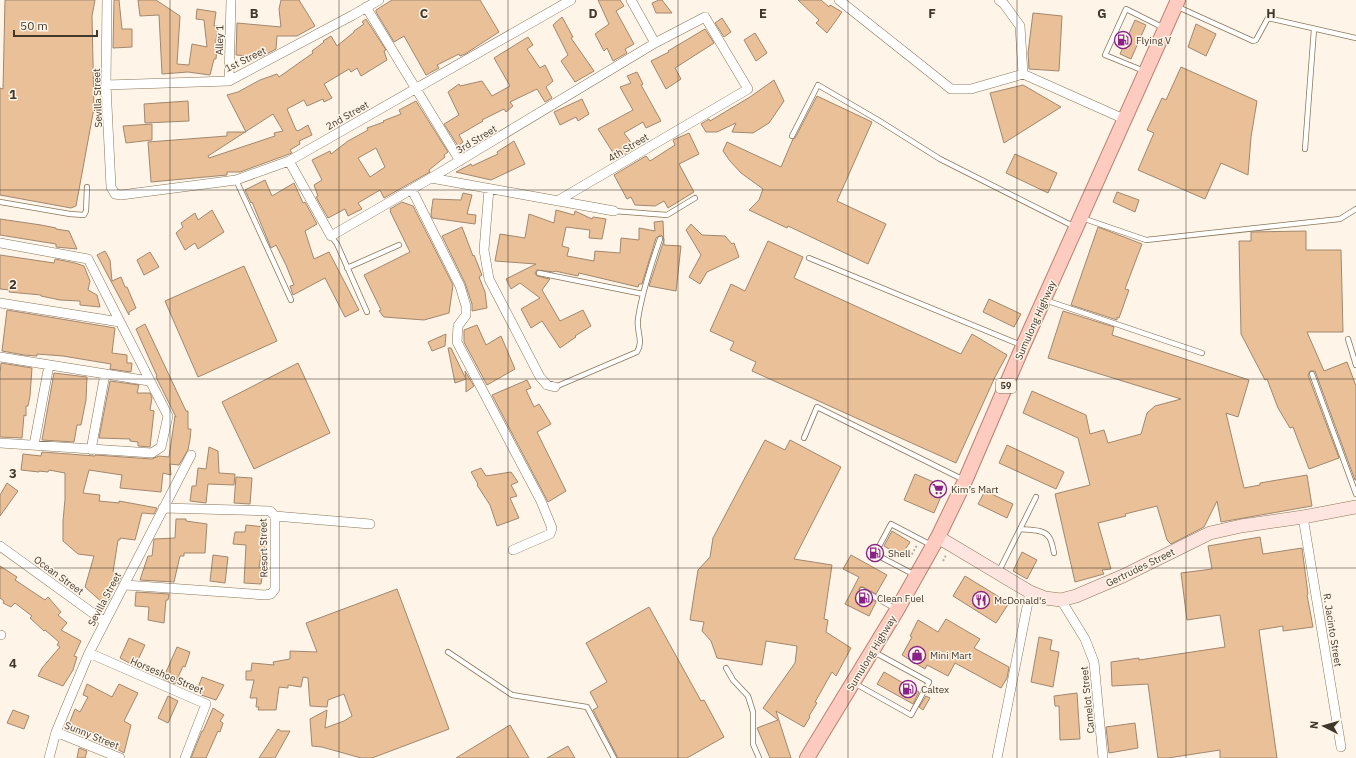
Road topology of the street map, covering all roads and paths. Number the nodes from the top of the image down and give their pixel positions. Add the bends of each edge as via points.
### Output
1 (107, 0) edge
2 (231, 0) edge
3 (379, 0) edge
4 (571, 0) edge
5 (631, 0) edge
6 (839, 0) edge
7 (999, 0) edge
8 (1176, 3) edge
9 (366, 7) junction
10 (705, 17) joint
11 (1165, 28) junction
12 (1314, 28) junction
13 (1356, 38) edge
14 (655, 44) junction
15 (1145, 72) junction
16 (1023, 74) junction
17 (229, 81) junction
18 (106, 85) junction
19 (415, 89) junction
20 (1124, 119) junction
21 (792, 136) dead end
22 (1305, 149) dead end
23 (289, 161) junction
24 (460, 161) junction
25 (431, 178) junction
26 (236, 180) junction
27 (87, 187) dead end
28 (489, 189) junction
29 (412, 190) junction
30 (115, 194) joint
31 (695, 198) dead end
32 (559, 200) junction
33 (0, 202) edge
34 (1356, 209) edge
35 (614, 211) joint
36 (1078, 223) junction
37 (331, 236) junction
38 (660, 239) dead end
39 (0, 243) edge
40 (399, 245) dead end
41 (810, 258) dead end
42 (347, 268) junction
43 (539, 273) dead end
44 (643, 294) junction
45 (1044, 299) junction
46 (291, 300) dead end
47 (0, 303) edge
48 (367, 312) dead end
49 (120, 322) junction
50 (1348, 339) dead end
51 (1023, 346) junction
52 (1202, 353) dead end
53 (0, 357) edge
54 (50, 365) junction
55 (1356, 365) edge
56 (105, 374) junction
57 (1312, 374) dead end
58 (149, 381) junction
59 (555, 387) joint
60 (804, 438) dead end
61 (0, 443) edge
62 (34, 445) junction
63 (91, 450) junction
64 (191, 455) dead end
65 (965, 480) junction
66 (1356, 494) edge
67 (1036, 497) dead end
68 (1356, 506) edge
69 (163, 508) junction
70 (275, 516) junction
71 (1303, 517) junction
72 (370, 524) dead end
73 (1020, 529) junction
74 (930, 541) junction
75 (0, 546) edge
76 (513, 550) dead end
77 (1054, 554) dead end
78 (910, 558) dead end
79 (998, 573) junction
80 (916, 576) junction
81 (125, 585) junction
82 (862, 590) dead end
83 (1030, 592) junction
84 (1061, 600) junction
85 (897, 610) junction
86 (105, 622) junction
87 (872, 651) junction
88 (448, 652) dead end
89 (89, 653) junction
90 (726, 668) dead end
91 (853, 683) junction
92 (56, 732) junction
93 (1341, 746) dead end
94 (49, 758) edge
95 (120, 758) edge
96 (185, 758) edge
97 (614, 758) edge
98 (759, 758) edge
99 (807, 758) edge
100 (997, 758) edge
101 (1104, 758) edge

1 - 18 street, Sevilla Street
2 - 17 street, Alley 1
3 - 9 street, 1st Street
4 - 19 street, 2nd Street
5 - 14 street
6 - 16 street via 951,89 971,89
7 - 16 street via 1020,26
8 - 11 main road, Sumulong Highway / 59
8 - 12 lane via 1253,40 1256,40 1268,18
9 - 17 street, 1st Street
9 - 19 street
10 - 14 street, 3rd Street
10 - 32 street, 4th Street via 748,89
11 - 15 main road, Sumulong Highway / 59
11 - 15 lane via 1126,9 1105,55
12 - 13 lane
12 - 22 lane
14 - 24 street, 3rd Street
15 - 20 main road, Sumulong Highway / 59
16 - 20 street
17 - 18 street, 1st Street
18 - 30 street, Sevilla Street via 111,187
19 - 23 street, 2nd Street
19 - 24 street
20 - 36 main road, Sumulong Highway / 59
21 - 36 lane via 818,85 940,160
23 - 26 street, 2nd Street
23 - 37 street
24 - 25 street, 3rd Street
25 - 28 street
25 - 29 street, 3rd Street
26 - 30 street, 2nd Street
26 - 46 lane
27 - 33 lane via 84,215
28 - 32 street
28 - 59 street via 484,250 489,279 540,377 547,385
29 - 37 street, 3rd Street
29 - 76 street via 460,286 466,306 466,315 458,326 457,342 541,501 552,528 550,534
31 - 35 lane via 667,215
32 - 35 street
34 - 36 lane via 1340,219 1146,240
36 - 45 main road, Sumulong Highway / 59
37 - 42 lane
38 - 44 lane
39 - 49 street via 88,259
40 - 42 lane
41 - 51 lane
42 - 48 lane
43 - 44 lane
44 - 59 lane via 638,322 641,347 638,352
45 - 51 main road, Sumulong Highway / 59
45 - 52 lane
47 - 49 street
49 - 58 street
50 - 55 lane
51 - 65 main road, Sumulong Highway / 59
53 - 54 street
54 - 56 street
54 - 62 street
56 - 58 street
56 - 63 street
57 - 66 lane
58 - 63 street via 168,416 161,447 152,452
60 - 65 lane via 816,408
61 - 62 street
62 - 63 street
64 - 69 street, Sevilla Street
65 - 74 main road, Sumulong Highway / 59
67 - 73 lane
68 - 71 street, Gertrudes Street
69 - 70 street, Resort Street via 264,510
69 - 81 street, Sevilla Street
70 - 72 street
70 - 81 street, Resort Street via 275,589 272,594
71 - 84 street, Gertrudes Street via 1210,533 1123,576
71 - 93 street, R. Jacinto Street
73 - 77 lane via 1045,534 1049,537
73 - 79 lane
74 - 78 path
74 - 79 street, Gertrudes Street
74 - 80 main road, Sumulong Highway / 59
74 - 80 lane via 891,524 875,554
75 - 86 street, Ocean Street
79 - 83 street, Gertrudes Street
80 - 85 main road, Sumulong Highway / 59
81 - 86 street, Sevilla Street
82 - 85 lane
83 - 84 street, Gertrudes Street via 1044,598
83 - 100 street
84 - 101 street, Camelot Street via 1085,639 1094,662
85 - 87 main road, Sumulong Highway / 59
86 - 89 street, Sevilla Street
87 - 91 main road, Sumulong Highway / 59
87 - 91 lane via 929,682 910,715
88 - 97 lane via 512,695 587,707
89 - 92 street, Sevilla Street
89 - 96 street, Horseshoe Street via 206,704
90 - 98 lane via 748,696 753,712 753,744
91 - 99 main road, Sumulong Highway / 59
92 - 94 street, Sevilla Street
92 - 95 street, Sunny Street

